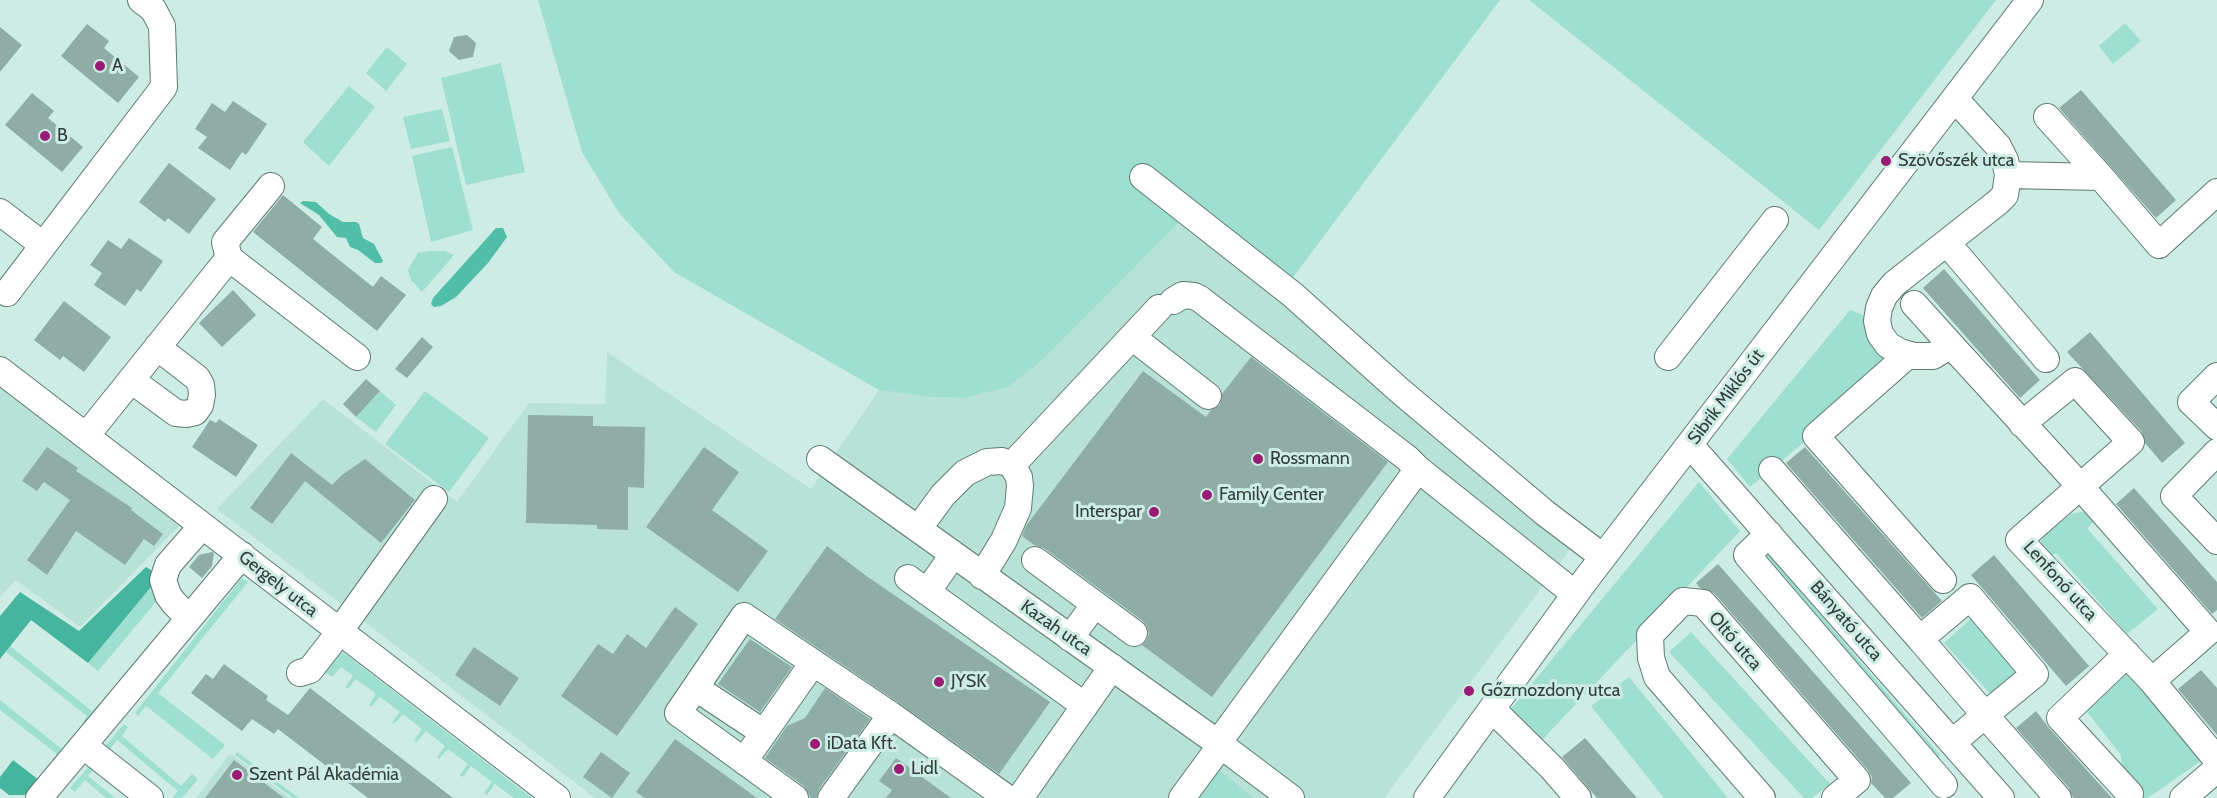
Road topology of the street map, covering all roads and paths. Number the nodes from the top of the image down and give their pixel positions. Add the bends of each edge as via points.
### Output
1 (141, 0) edge
2 (2030, 0) edge
3 (1955, 99) junction
4 (2047, 117) dead end
5 (2008, 175) junction
6 (1143, 177) dead end
7 (2101, 177) junction
8 (271, 186) dead end
9 (2217, 192) edge
10 (0, 212) edge
11 (1775, 220) dead end
12 (1947, 243) junction
13 (43, 246) junction
14 (229, 258) junction
15 (7, 293) dead end
16 (1914, 304) dead end
17 (1132, 337) junction
18 (1951, 345) junction
19 (157, 347) junction
20 (1908, 354) junction
21 (357, 357) dead end
22 (1668, 357) dead end
23 (2046, 359) dead end
24 (0, 369) edge
25 (2217, 376) edge
26 (131, 380) junction
27 (1208, 396) dead end
28 (2022, 424) junction
29 (2217, 427) edge
30 (86, 436) junction
31 (1690, 445) junction
32 (2217, 452) edge
33 (820, 459) dead end
34 (1012, 465) junction
35 (1418, 469) junction
36 (1772, 470) dead end
37 (2080, 486) junction
38 (434, 498) dead end
39 (202, 526) junction
40 (918, 529) junction
41 (1769, 534) junction
42 (2217, 541) edge
43 (242, 555) junction
44 (953, 555) junction
45 (1603, 557) junction
46 (1035, 560) dead end
47 (982, 576) junction
48 (1943, 580) dead end
49 (1575, 594) junction
50 (1095, 604) junction
51 (189, 618) junction
52 (339, 632) junction
53 (1134, 633) dead end
54 (1070, 638) junction
55 (1920, 639) junction
56 (2127, 654) junction
57 (813, 663) junction
58 (1112, 667) junction
59 (300, 674) dead end
60 (2152, 681) junction
61 (696, 688) junction
62 (1085, 706) junction
63 (1492, 709) junction
64 (891, 715) junction
65 (1985, 715) junction
66 (764, 733) junction
67 (1953, 742) junction
68 (1220, 744) junction
69 (84, 746) junction
70 (2217, 760) edge
71 (744, 761) junction
72 (1970, 762) junction
73 (2217, 769) edge
74 (1936, 792) edge
75 (2130, 794) dead end
76 (39, 798) edge
77 (150, 798) edge
78 (557, 798) edge
79 (795, 798) edge
80 (831, 798) edge
81 (1007, 798) edge
82 (1020, 798) edge
83 (1182, 798) edge
84 (1291, 798) edge
85 (1427, 798) edge
86 (1578, 798) edge
87 (1762, 798) edge
88 (1835, 798) edge
89 (2001, 798) edge
90 (2058, 798) edge
91 (2183, 798) edge

1 - 13 street via 153,9 162,26 164,87
2 - 3 street, Sibrik Miklós út
3 - 5 street via 1998,146
3 - 31 street, Sibrik Miklós út
4 - 7 street
5 - 7 street
5 - 12 street via 2005,195
6 - 45 street via 1293,295 1399,390
7 - 9 street via 2159,245
8 - 14 street via 225,242
10 - 13 street
11 - 22 street
12 - 20 street via 1894,284 1879,308 1880,333 1888,345
12 - 23 street
13 - 15 street
14 - 19 street
14 - 21 street
16 - 18 street
17 - 27 street
17 - 34 street
17 - 35 street via 1166,304 1183,295 1194,296
18 - 20 street via 1933,356
18 - 28 street
19 - 26 street
19 - 26 street via 197,378 202,395 195,412 177,413
20 - 48 street via 1816,436
24 - 30 street, Gergely utca
25 - 29 street via 2191,402
26 - 30 street
28 - 37 street
28 - 37 street, Lenfonó utca via 2075,381 2131,442
30 - 39 street, Gergely utca
31 - 41 street, Bányató utca
31 - 45 street, Sibrik Miklós út
32 - 42 street via 2174,496
33 - 40 street, Kazah utca
34 - 40 street via 996,460 964,473
34 - 47 street via 1019,477 1018,508
35 - 49 street
35 - 68 street
36 - 55 street
37 - 56 street, Lenfonó utca via 2019,540
37 - 60 street via 2208,632
38 - 52 street
39 - 43 street, Gergely utca
39 - 51 street via 168,565 163,580 168,595
40 - 44 street, Kazah utca
41 - 67 street, Bányató utca
41 - 74 street via 1746,555
43 - 51 street
43 - 52 street, Gergely utca
44 - 47 street, Kazah utca
44 - 62 street via 918,585
45 - 49 street, Sibrik Miklós út
46 - 50 street
47 - 54 street, Kazah utca
49 - 63 street, Sibrik Miklós út
50 - 53 street
50 - 54 street
51 - 69 street
52 - 59 street via 310,670
52 - 78 street, Gergely utca
54 - 58 street, Kazah utca
55 - 65 street
55 - 65 street via 1970,597 2035,674
56 - 60 street, Lenfonó utca
56 - 75 street via 2060,718
57 - 61 street via 744,616
57 - 64 street
57 - 66 street
58 - 62 street
58 - 68 street, Kazah utca
60 - 70 street, Lenfonó utca
61 - 66 street
61 - 71 street via 678,713
62 - 82 street
63 - 85 street, Sibrik Miklós út
63 - 86 street
64 - 80 street
64 - 81 street
65 - 67 street
65 - 90 street
66 - 71 street
67 - 72 street, Bányató utca
68 - 83 street
68 - 84 street, Kazah utca
69 - 76 street
69 - 77 street
71 - 79 street
72 - 74 street
72 - 89 street, Bányató utca
73 - 91 street
87 - 88 street, Oltó utca via 1657,677 1650,635 1683,601 1703,603 1857,780

